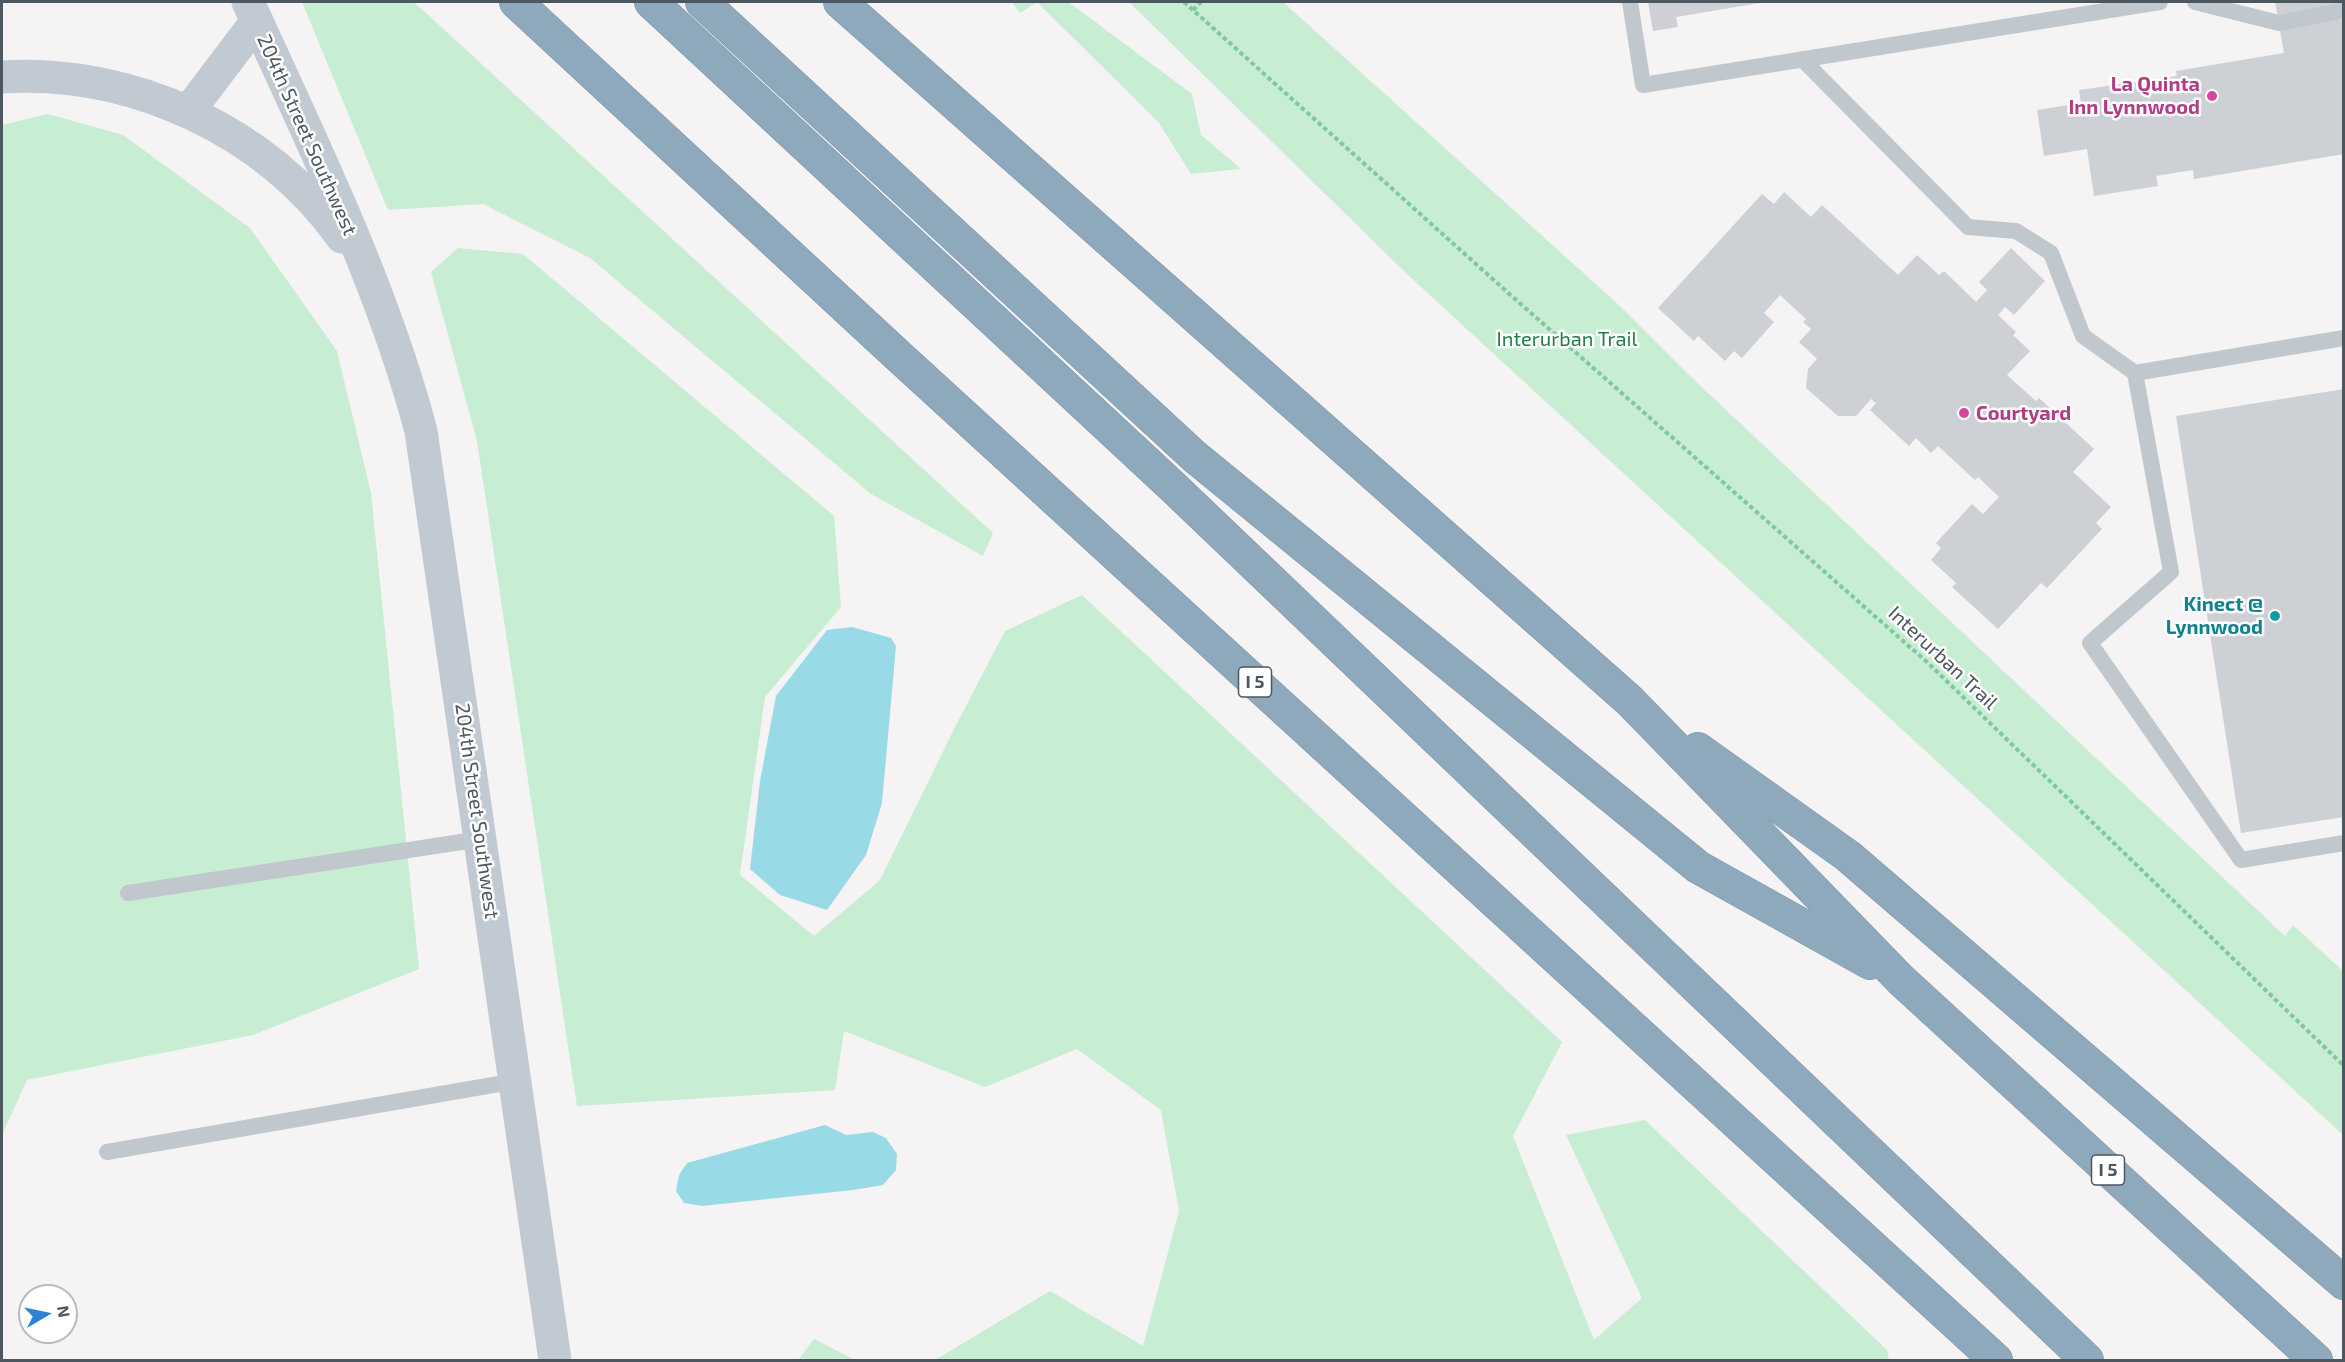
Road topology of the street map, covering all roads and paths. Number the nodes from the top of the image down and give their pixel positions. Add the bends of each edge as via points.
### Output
1 (516, 2) edge
2 (651, 2) edge
3 (702, 2) edge
4 (840, 2) edge
5 (1184, 2) edge
6 (1201, 2) edge
7 (1630, 2) edge
8 (2160, 2) edge
9 (2195, 2) edge
10 (2343, 8) edge
11 (1193, 10) junction
12 (252, 11) edge
13 (1802, 59) junction
14 (2, 77) edge
15 (188, 111) junction
16 (365, 270) junction
17 (2343, 338) edge
18 (2135, 373) junction
19 (1630, 701) junction
20 (481, 839) junction
21 (2343, 843) edge
22 (128, 893) dead end
23 (1901, 980) junction
24 (2343, 1066) edge
25 (516, 1082) junction
26 (108, 1152) dead end
27 (2343, 1283) edge
28 (555, 1360) edge
29 (1996, 1360) edge
30 (2087, 1360) edge
31 (2316, 1360) edge

1 - 29 highway, I 5
2 - 30 highway via 1172,486
3 - 23 highway via 1204,464 1698,867
4 - 19 highway, I 5
5 - 11 path, Interurban Trail
6 - 11 path
7 - 13 lane via 1643,85
8 - 13 lane
9 - 10 lane via 2279,23
11 - 24 path, Interurban Trail via 1928,663
12 - 15 street
12 - 16 street, 204th Street Southwest
13 - 18 lane via 1968,227 2016,231 2051,253 2083,336
14 - 15 street, 204th Street Southwest via 66,78 108,85
15 - 16 street, 204th Street Southwest via 241,141 288,177 330,221
16 - 20 street, 204th Street Southwest via 387,321 421,431
17 - 18 lane
18 - 21 lane via 2171,573 2090,643 2241,860
19 - 23 highway, I 5
19 - 27 highway via 1848,856
20 - 22 lane
20 - 25 street, 204th Street Southwest
23 - 31 highway, I 5
25 - 26 lane
25 - 28 street, 204th Street Southwest

